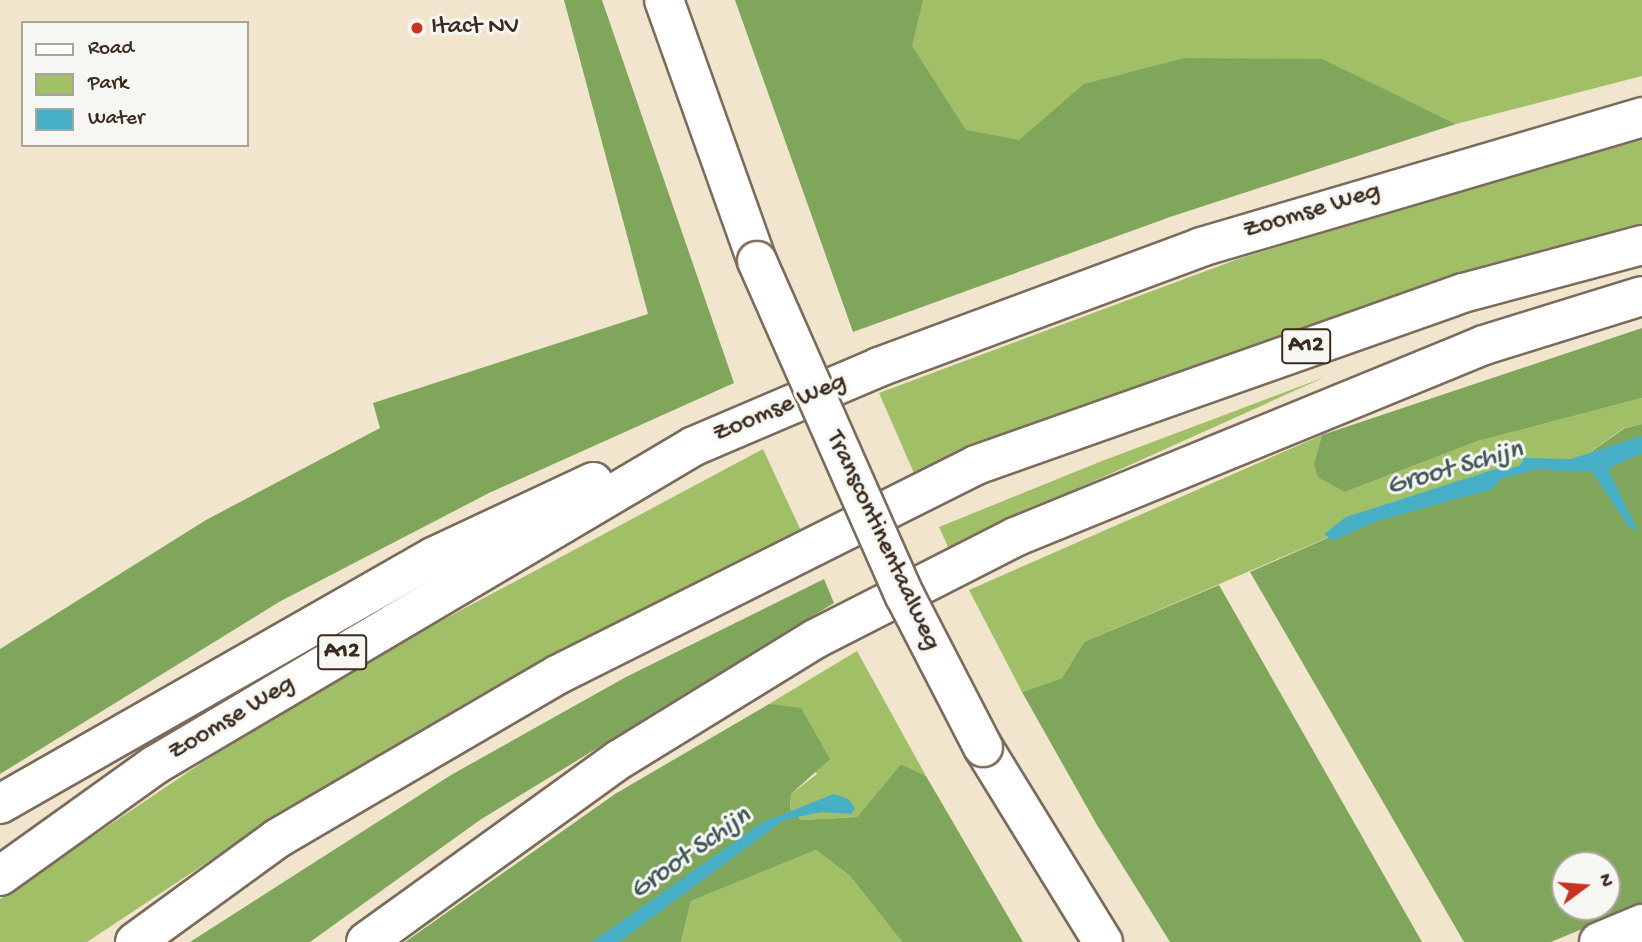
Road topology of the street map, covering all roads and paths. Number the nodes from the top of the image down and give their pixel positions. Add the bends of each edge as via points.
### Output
1 (664, 0) edge
2 (1642, 117) edge
3 (1642, 245) edge
4 (1642, 296) edge
5 (694, 446) junction
6 (0, 804) edge
7 (0, 876) edge
8 (1642, 923) edge
9 (135, 942) edge
10 (366, 942) edge
11 (1103, 942) edge
12 (1599, 942) edge

1 - 11 main road, Transcontinentaalweg, bridge via 757,261 905,596 983,747
2 - 5 main road, Zoomse Weg / A12 via 1200,247 878,367
3 - 9 main road, A12 via 1463,293 976,465 557,675 278,838
4 - 10 main road via 1484,345 1015,537 815,639 620,759
5 - 6 main road via 537,505 433,557
5 - 7 main road, Zoomse Weg / A12 via 155,765
8 - 12 main road

